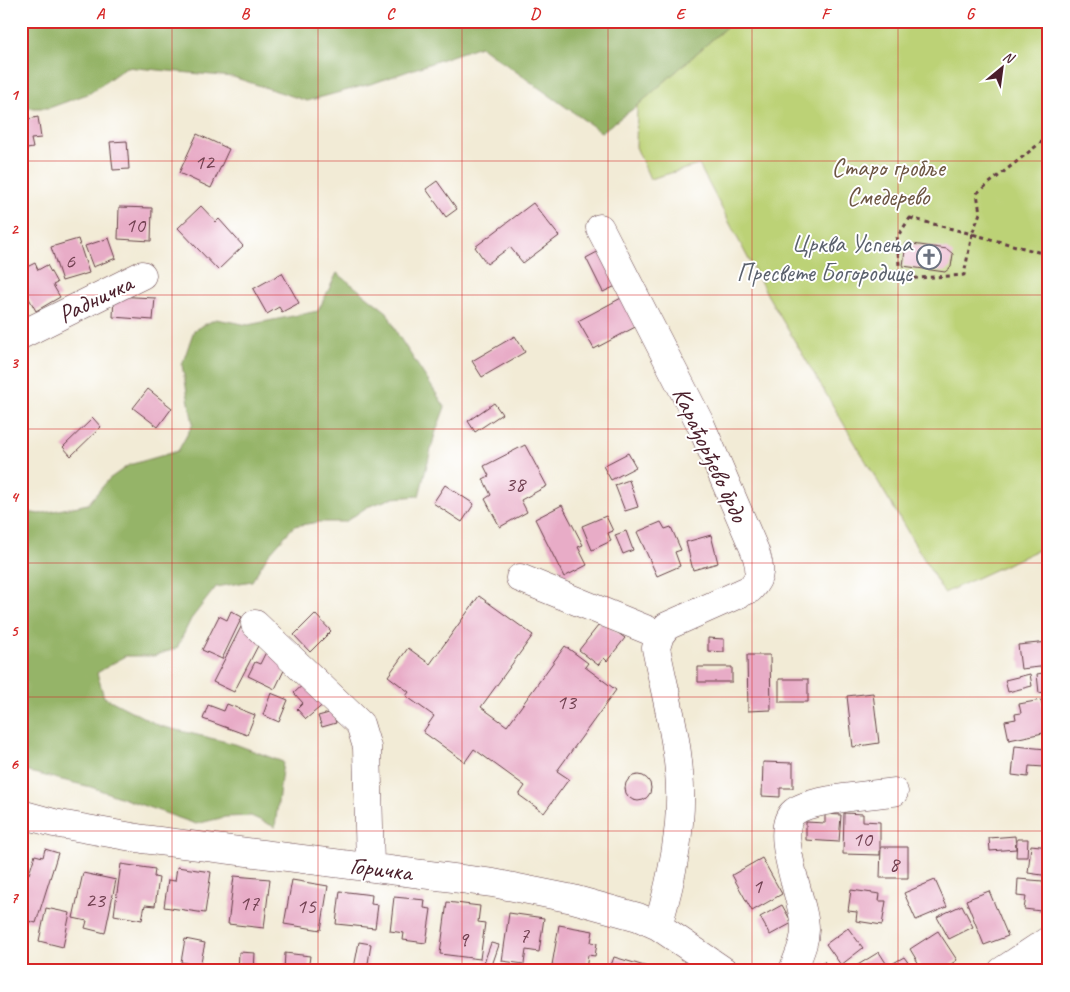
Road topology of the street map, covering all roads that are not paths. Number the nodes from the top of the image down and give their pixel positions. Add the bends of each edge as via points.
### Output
1 (600, 228) dead end
2 (142, 275) dead end
3 (21, 335) edge
4 (520, 578) dead end
5 (255, 624) dead end
6 (660, 635) junction
7 (894, 792) dead end
8 (21, 814) edge
9 (370, 866) junction
10 (658, 926) junction
11 (1049, 940) edge
12 (724, 971) edge
13 (793, 971) edge
14 (1002, 971) edge

1 - 6 street, Карађорђево брдо via 700,423 756,551 761,572 750,589 667,626
2 - 3 street, Радничка
4 - 6 street
5 - 9 street via 360,724 367,747
6 - 10 street via 656,648 679,773 677,838
7 - 13 street via 810,804 794,812 788,820 786,836 804,913 805,932
8 - 9 street, Горичка via 142,839
9 - 10 street, Горичка via 493,883 573,899 638,917
10 - 12 street, Горичка
11 - 14 street

